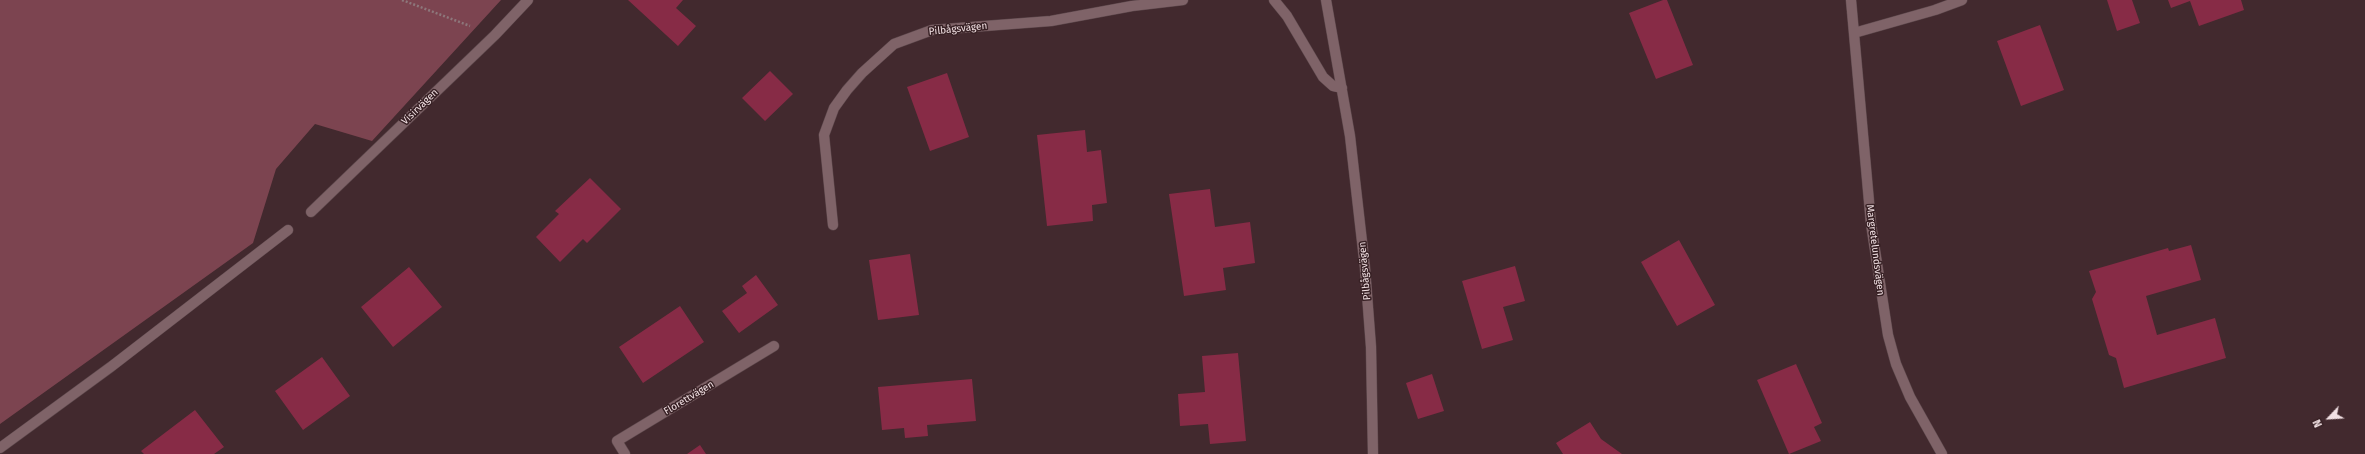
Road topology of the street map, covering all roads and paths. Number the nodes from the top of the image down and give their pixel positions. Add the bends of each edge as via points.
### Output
1 (402, 0) edge
2 (528, 0) edge
3 (1183, 0) edge
4 (1274, 0) edge
5 (1326, 0) edge
6 (1851, 0) edge
7 (1962, 0) edge
8 (1854, 33) junction
9 (495, 35) junction
10 (1342, 88) junction
11 (311, 212) dead end
12 (833, 225) dead end
13 (288, 230) dead end
14 (774, 346) dead end
15 (0, 448) edge
16 (625, 454) edge
17 (1372, 454) edge
18 (1942, 454) edge

1 - 9 path
2 - 9 street, Visirvägen
3 - 12 street, Pilbågsvägen via 1051,20 932,30 894,44 847,90 834,108 824,135
4 - 10 street via 1287,16 1323,77 1333,86
5 - 10 street, Pilbågsvägen
6 - 8 street, Margretelundsvägen
7 - 8 street
8 - 18 street, Margretelundsvägen via 1871,224 1888,334 1896,364 1910,397
9 - 11 street, Visirvägen
10 - 17 street, Pilbågsvägen via 1365,268 1371,347
13 - 15 street via 112,366
14 - 16 street, Florettvägen via 617,442

